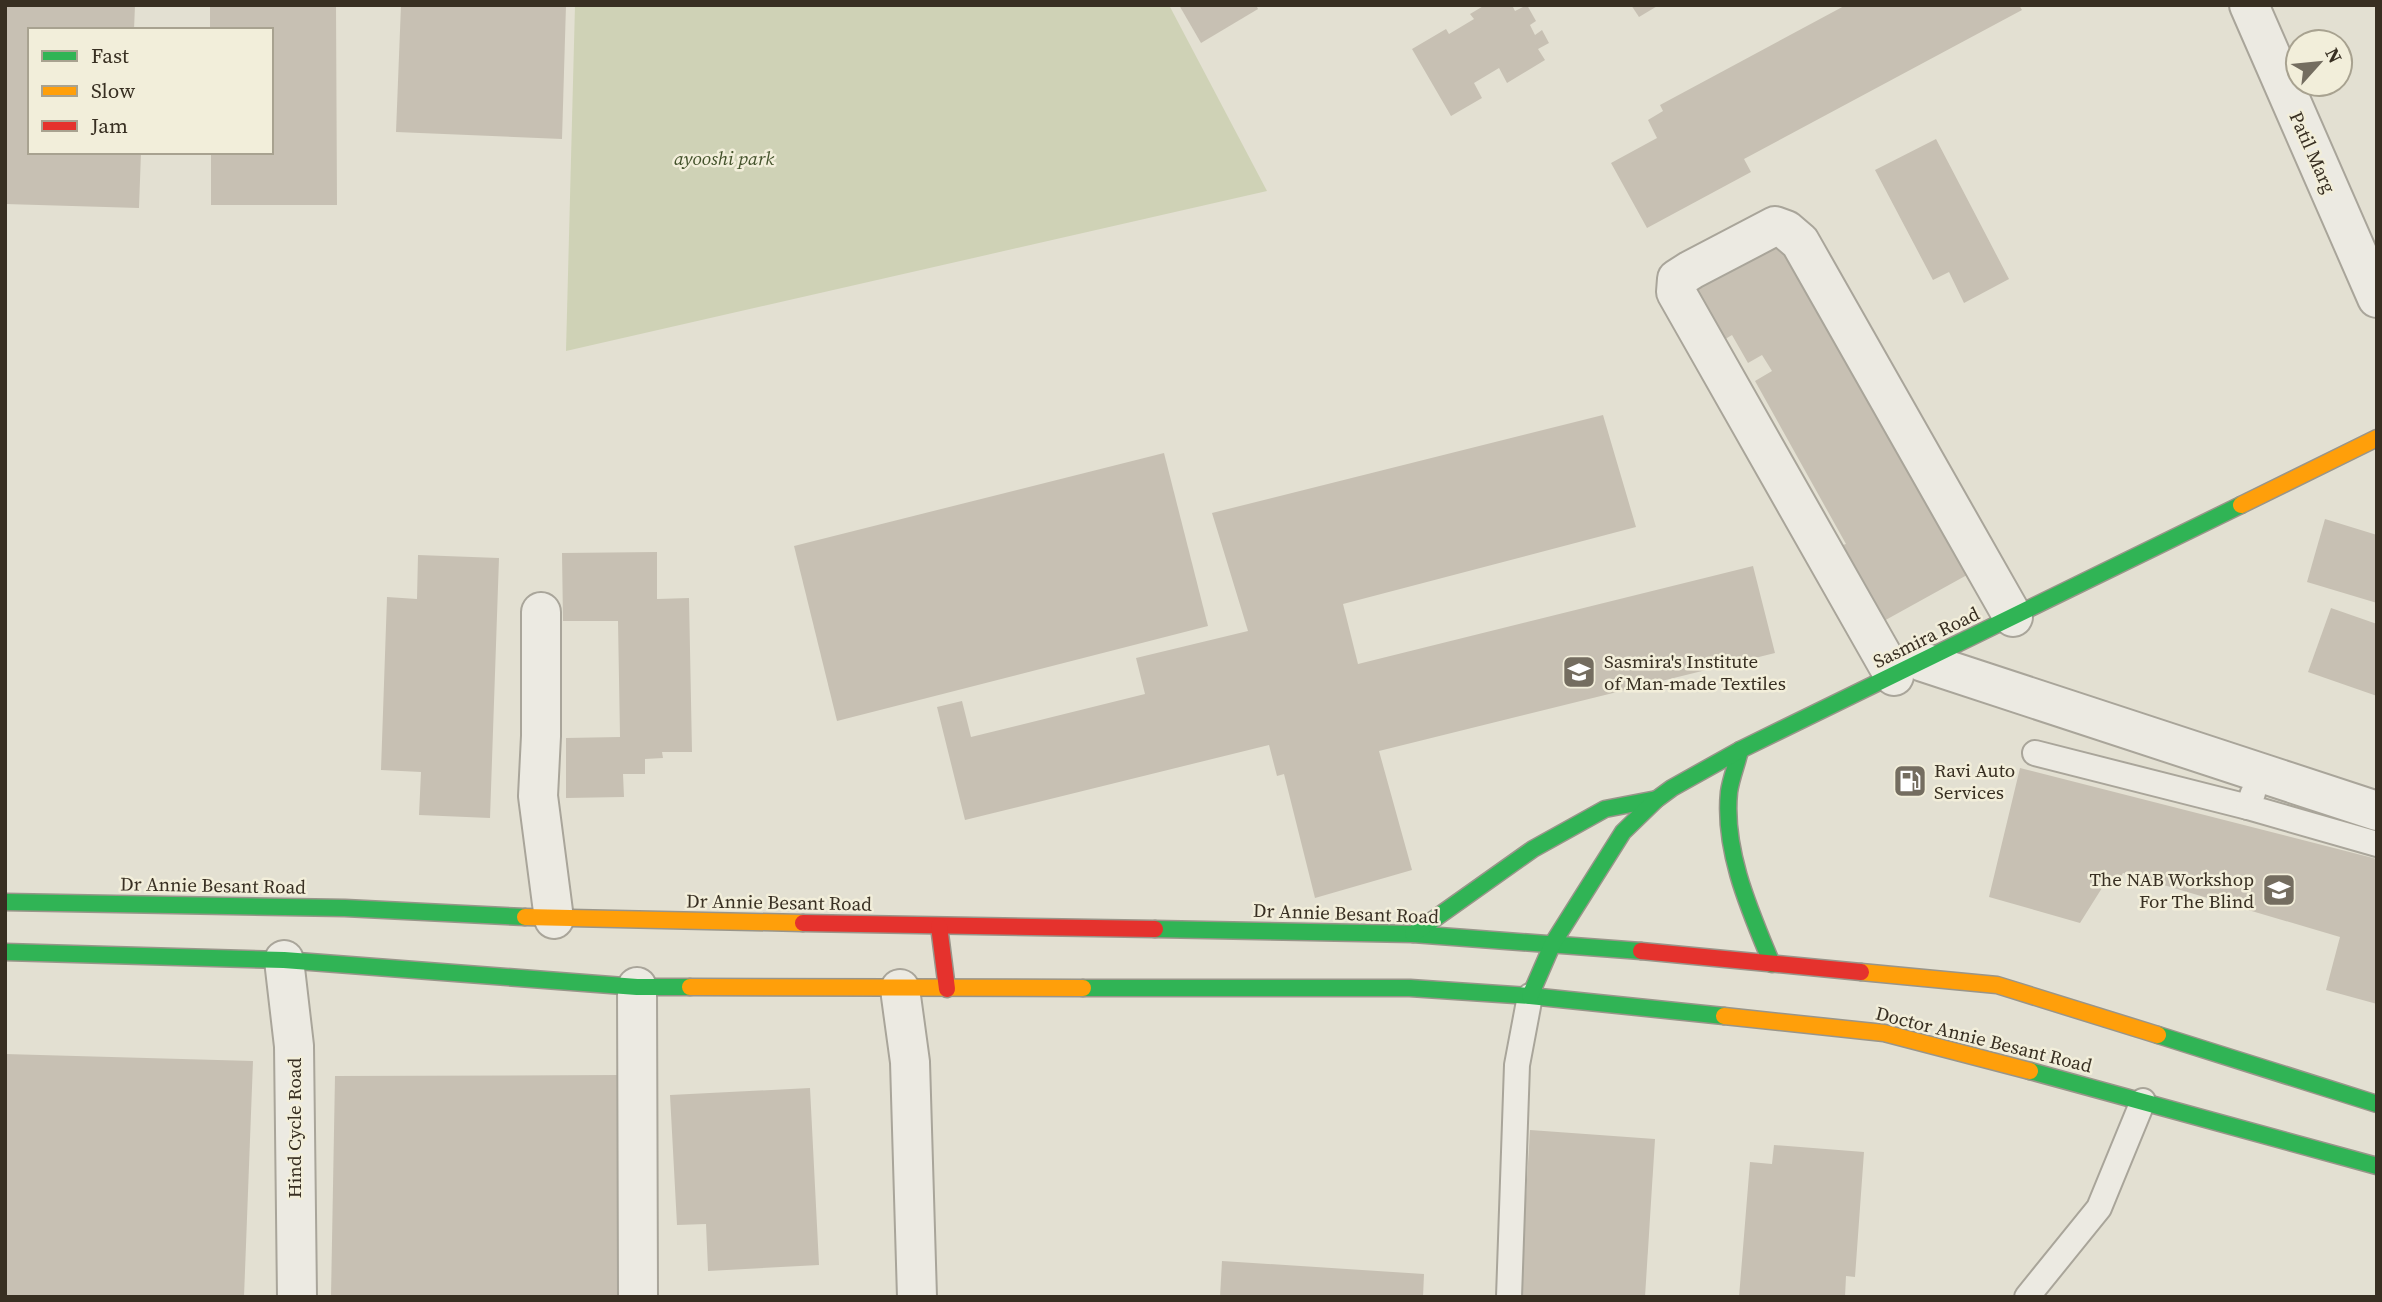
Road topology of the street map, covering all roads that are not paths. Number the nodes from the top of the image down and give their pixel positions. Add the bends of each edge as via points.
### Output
1 (2249, 5) edge
2 (2377, 298) edge
3 (2377, 438) edge
4 (541, 612) dead end
5 (2013, 617) junction
6 (1908, 669) junction
7 (1740, 750) junction
8 (2035, 753) dead end
9 (2254, 790) junction
10 (1657, 799) junction
11 (2377, 811) edge
12 (2377, 844) edge
13 (5, 902) edge
14 (554, 919) junction
15 (939, 926) junction
16 (1413, 934) junction
17 (1553, 943) junction
18 (5, 952) edge
19 (284, 960) junction
20 (1772, 964) junction
21 (637, 987) junction
22 (900, 989) junction
23 (947, 989) junction
24 (1530, 996) junction
25 (2143, 1101) junction
26 (2377, 1104) edge
27 (2377, 1166) edge
28 (297, 1297) edge
29 (638, 1297) edge
30 (917, 1297) edge
31 (1509, 1297) edge
32 (2027, 1297) edge

1 - 2 street, Patil Marg
3 - 5 main road, Sasmira Road
4 - 14 street via 538,796
5 - 6 main road, Sasmira Road
5 - 6 street via 1800,242 1775,226 1677,279 1676,292
6 - 7 main road, Sasmira Road
6 - 9 street
7 - 10 main road, Sasmira Road
7 - 20 main road via 1729,791 1730,841
8 - 9 lane
9 - 11 street
9 - 12 lane
10 - 16 main road via 1605,809 1533,849
10 - 17 main road, Sasmira Road via 1623,832
13 - 14 main road, Dr Annie Besant Road via 345,908
14 - 15 main road, Dr Annie Besant Road
15 - 16 main road, Dr Annie Besant Road
15 - 23 main road
16 - 17 main road, Dr Annie Besant Road
17 - 20 main road, Doctor Annie Besant Road
17 - 24 main road, Sasmira Road
18 - 19 main road
19 - 21 main road
19 - 28 street, Hind Cycle Road via 294,1046
20 - 26 main road, Doctor Annie Besant Road via 1997,985
21 - 22 main road
21 - 29 street
22 - 23 main road
22 - 30 street via 910,1062
23 - 24 main road via 1410,988
24 - 25 main road, Doctor Annie Besant Road via 1884,1034
24 - 31 lane via 1517,1065
25 - 27 main road, Doctor Annie Besant Road
25 - 32 lane via 2099,1208

